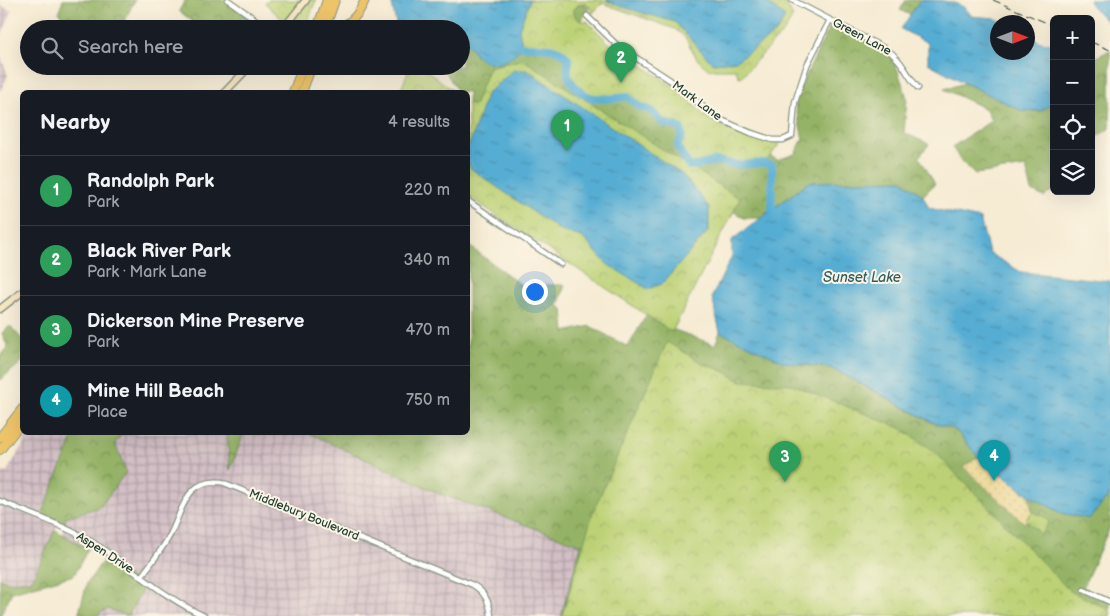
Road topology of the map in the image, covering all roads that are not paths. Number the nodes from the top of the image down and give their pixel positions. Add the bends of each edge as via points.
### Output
1 (228, 0) edge
2 (306, 0) edge
3 (792, 0) edge
4 (365, 1) edge
5 (333, 2) edge
6 (587, 16) dead end
7 (256, 20) edge
8 (290, 20) edge
9 (322, 20) edge
10 (328, 20) edge
11 (352, 20) edge
12 (830, 20) junction
13 (241, 75) edge
14 (300, 75) edge
15 (309, 75) edge
16 (918, 88) dead end
17 (227, 90) edge
18 (294, 90) edge
19 (303, 90) edge
20 (470, 202) edge
21 (561, 264) dead end
22 (20, 294) edge
23 (0, 309) edge
24 (20, 411) edge
25 (20, 425) edge
26 (0, 436) edge
27 (0, 450) edge
28 (0, 501) edge
29 (141, 577) junction
30 (1084, 590) dead end
31 (1110, 602) edge
32 (204, 616) edge
33 (491, 616) edge

1 - 7 street
2 - 8 main road
3 - 12 street, Green Lane
4 - 11 highway
5 - 9 highway
5 - 10 highway
6 - 12 street, Mark Lane via 618,46 670,80 717,118 773,140 792,136 795,102 807,65
12 - 16 street, Green Lane via 896,55
13 - 17 main road
14 - 18 highway
15 - 19 highway
20 - 21 street
22 - 23 main road
24 - 26 highway
25 - 27 highway
28 - 29 street, Aspen Drive via 79,535
29 - 32 street, Aspen Drive
29 - 33 street, Middlebury Boulevard via 170,534 187,496 203,484 222,482 473,585 486,597
30 - 31 street

